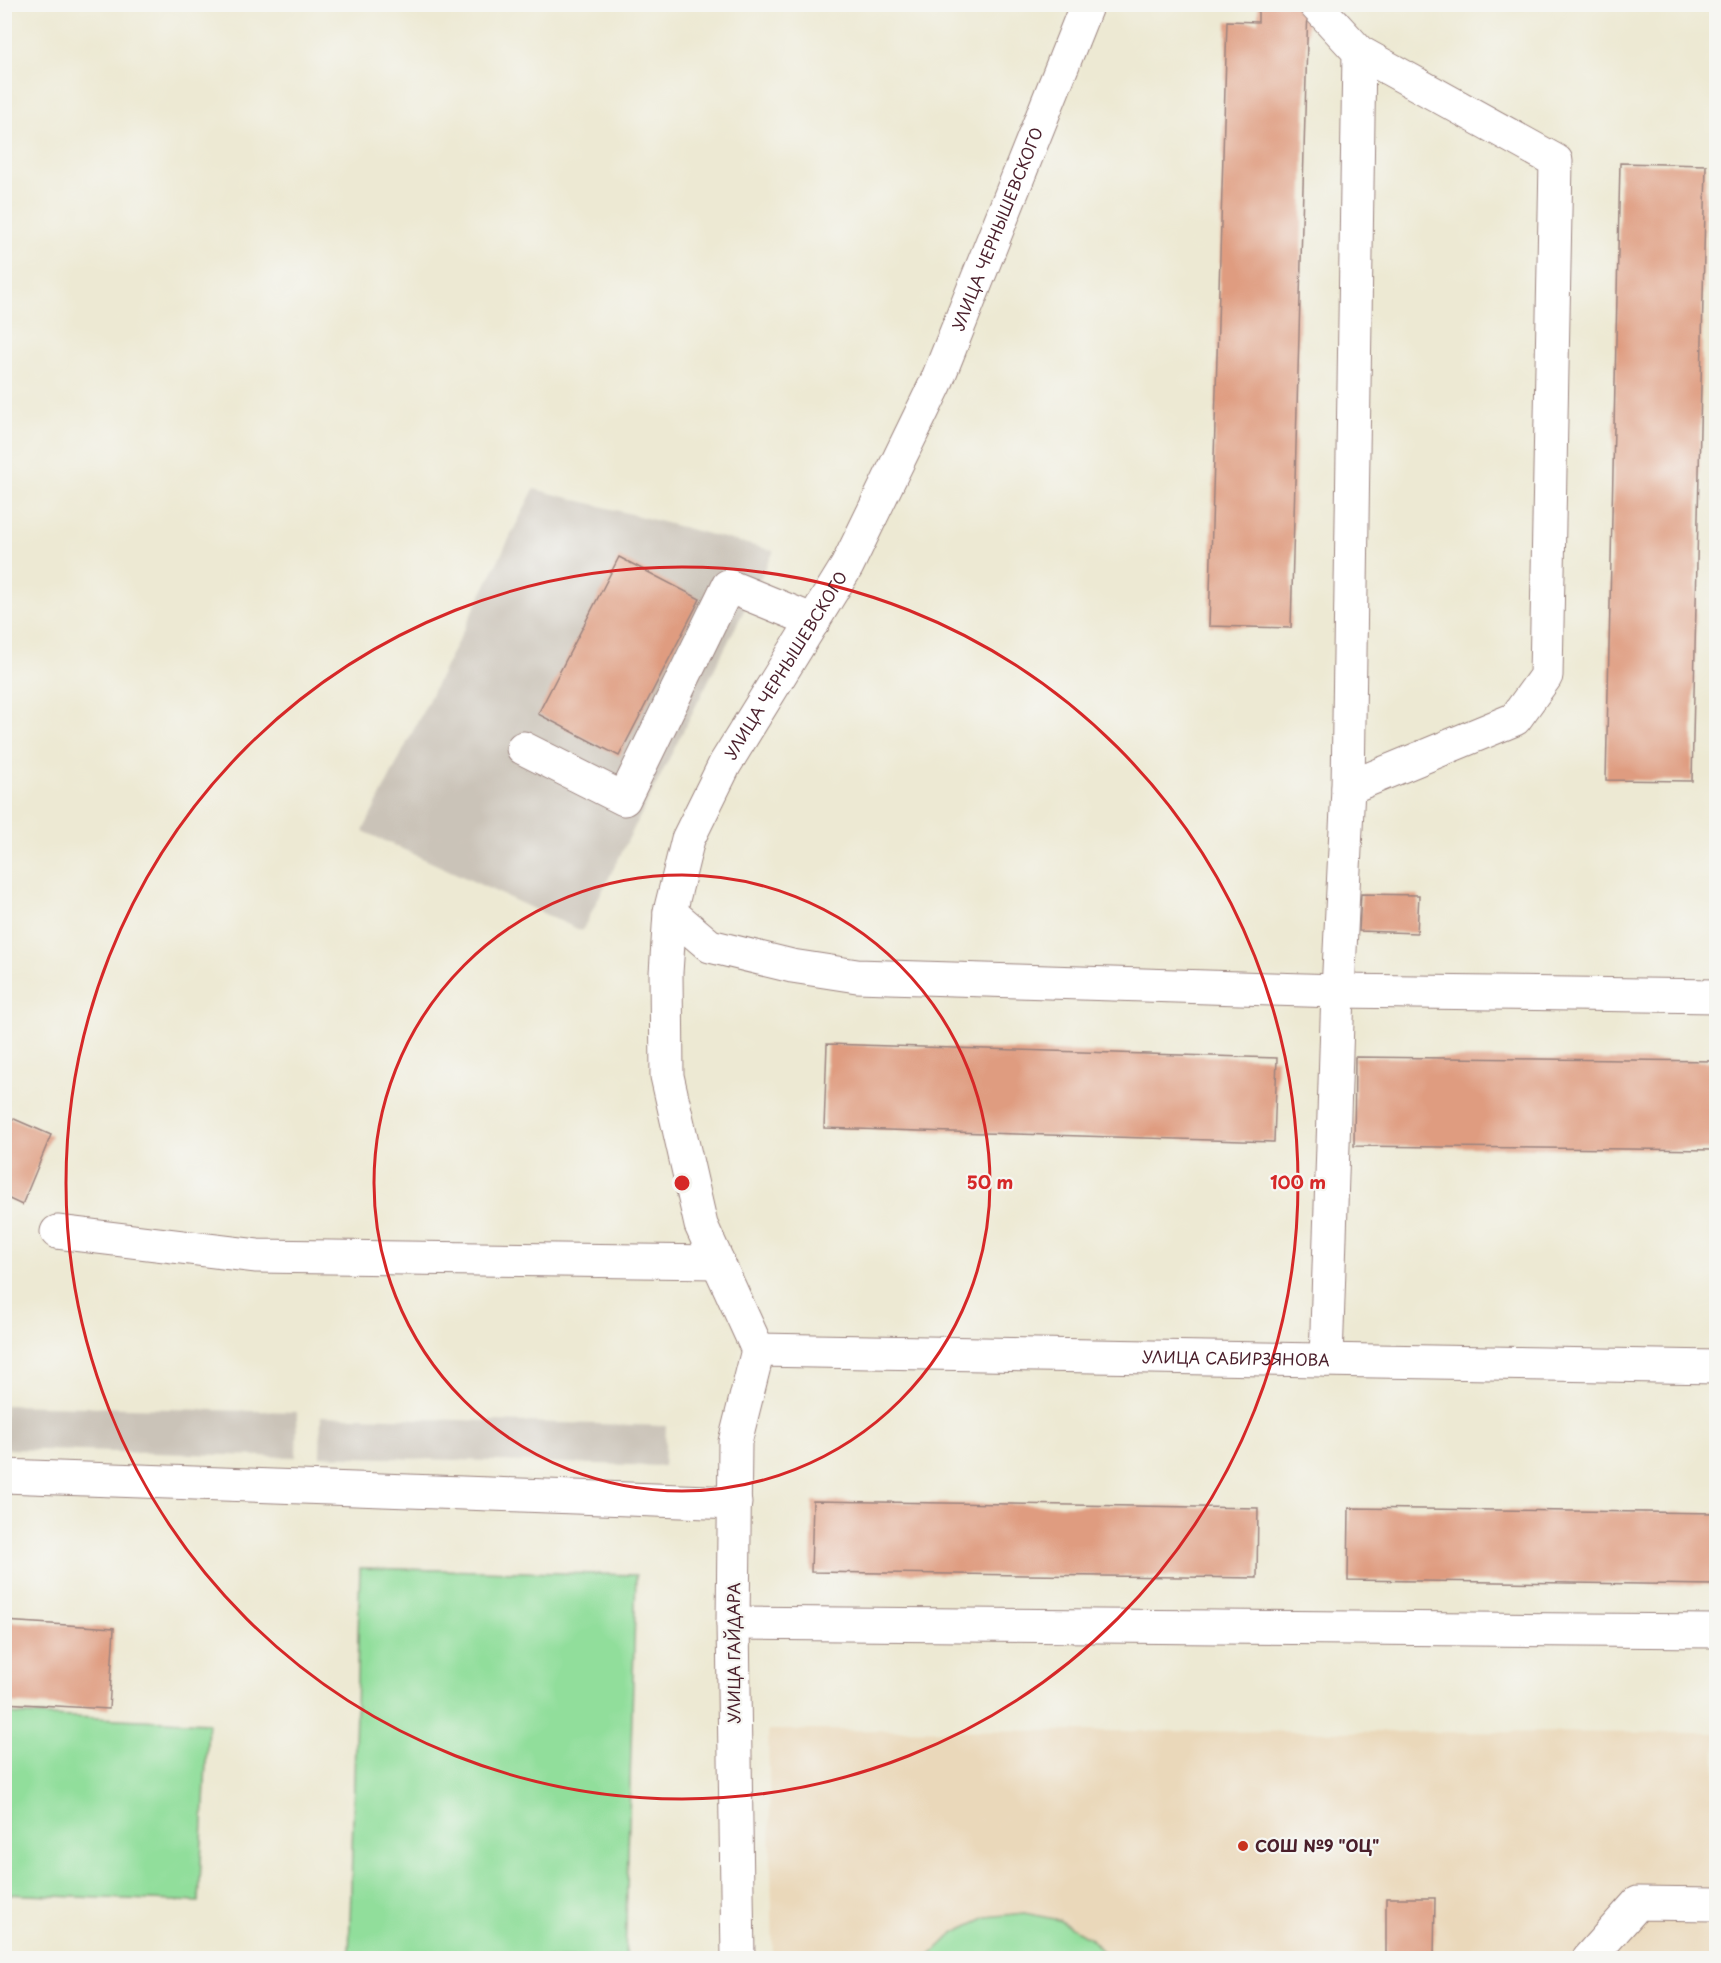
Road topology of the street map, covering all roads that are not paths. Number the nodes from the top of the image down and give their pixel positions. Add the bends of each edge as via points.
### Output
1 (1087, 4) edge
2 (1315, 4) edge
3 (1359, 52) junction
4 (814, 621) junction
5 (523, 748) dead end
6 (1348, 788) junction
7 (670, 912) junction
8 (1338, 991) junction
9 (1716, 996) edge
10 (57, 1232) dead end
11 (718, 1262) junction
12 (758, 1350) junction
13 (1326, 1360) junction
14 (1716, 1367) edge
15 (4, 1476) edge
16 (735, 1503) junction
17 (733, 1623) junction
18 (1716, 1630) edge
19 (1716, 1904) edge
20 (738, 1959) edge
21 (1589, 1959) edge

1 - 4 street, УЛИЦА ЧЕРНЫШЕВСКОГО via 936,383 847,566
2 - 3 street
3 - 6 street
3 - 6 street via 1556,161 1556,173 1546,676 1515,719
4 - 5 street via 728,586 624,799
4 - 7 street, УЛИЦА ЧЕРНЫШЕВСКОГО via 725,764 688,839
6 - 8 street
7 - 8 street via 710,946 792,966 857,976
7 - 11 street, УЛИЦА ЧЕРНЫШЕВСКОГО via 667,1076 700,1225
8 - 9 street
8 - 13 street
10 - 11 street via 257,1256
11 - 12 street, УЛИЦА ЧЕРНЫШЕВСКОГО
12 - 13 street, УЛИЦА САБИРЗЯНОВА
12 - 16 street, УЛИЦА ГАЙДАРА via 735,1442
13 - 14 street, УЛИЦА САБИРЗЯНОВА
15 - 16 street
16 - 17 street, УЛИЦА ГАЙДАРА
17 - 18 street
17 - 20 street, УЛИЦА ГАЙДАРА
19 - 21 street via 1638,1903

